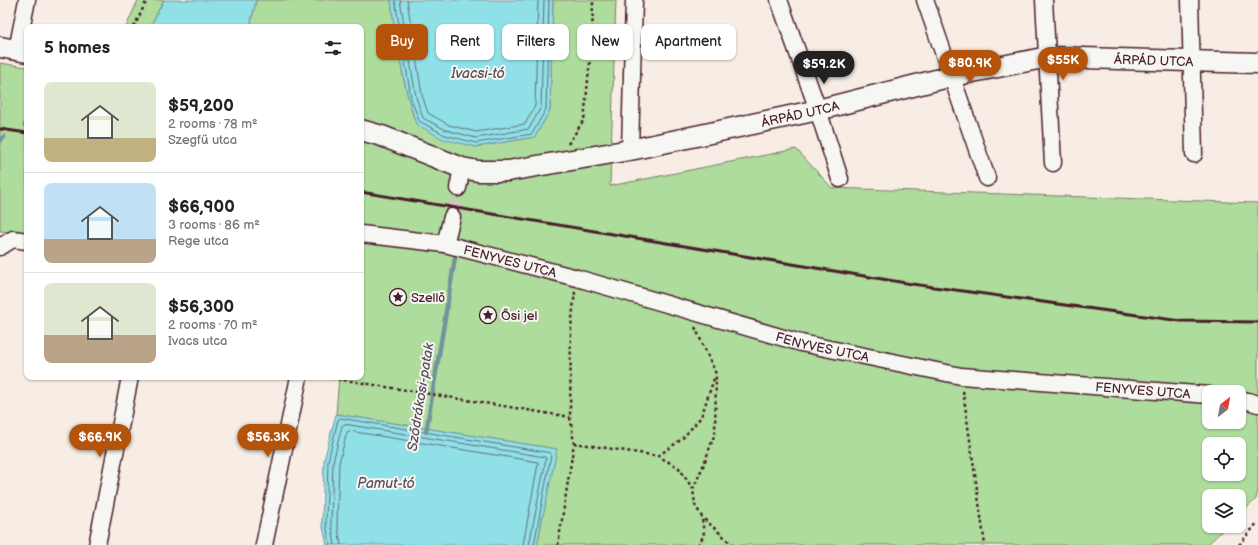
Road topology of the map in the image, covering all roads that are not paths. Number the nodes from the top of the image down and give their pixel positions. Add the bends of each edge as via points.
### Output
1 (27, 0) edge
2 (634, 0) edge
3 (779, 0) edge
4 (925, 0) edge
5 (1044, 0) edge
6 (1190, 0) edge
7 (14, 50) edge
8 (1048, 57) junction
9 (1192, 62) junction
10 (1258, 63) edge
11 (952, 76) junction
12 (818, 110) junction
13 (364, 131) edge
14 (630, 150) junction
15 (1194, 154) dead end
16 (1053, 163) dead end
17 (462, 168) junction
18 (987, 178) dead end
19 (840, 179) dead end
20 (458, 188) tunnel mouth
21 (452, 217) tunnel mouth
22 (364, 234) edge
23 (24, 241) edge
24 (446, 244) junction
25 (0, 247) edge
26 (129, 380) edge
27 (298, 380) edge
28 (1202, 394) edge
29 (1246, 401) edge
30 (1258, 404) edge
31 (97, 545) edge
32 (264, 545) edge

1 - 7 street
2 - 14 street
3 - 12 street
4 - 11 street
5 - 8 street
6 - 9 street
8 - 9 street, ÁRPÁD UTCA
8 - 11 street, ÁRPÁD UTCA
8 - 16 street
9 - 10 street, ÁRPÁD UTCA
9 - 15 street
11 - 12 street, ÁRPÁD UTCA
11 - 18 street
12 - 14 street, ÁRPÁD UTCA
12 - 19 street
13 - 17 street, ÁRPÁD UTCA
14 - 17 street, ÁRPÁD UTCA via 508,171
17 - 20 street
21 - 24 street, FENYVES UTCA
22 - 24 street, FENYVES UTCA
23 - 25 street via 14,239
24 - 28 street, FENYVES UTCA via 577,278 801,343 961,376
26 - 31 street
27 - 32 street
29 - 30 street

